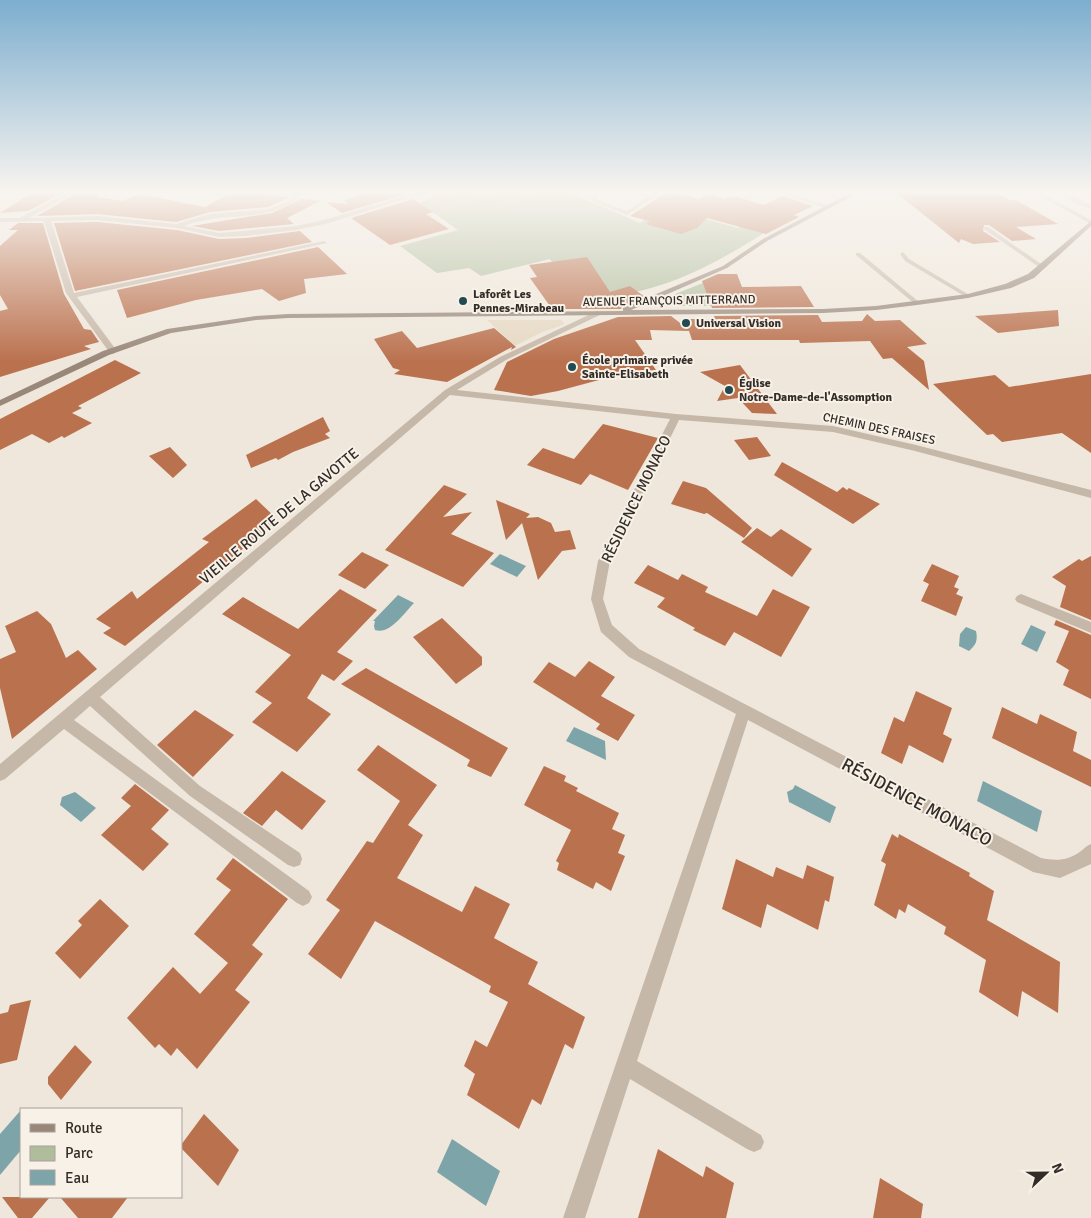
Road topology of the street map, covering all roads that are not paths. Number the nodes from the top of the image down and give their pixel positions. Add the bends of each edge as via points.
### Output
1 (56, 248) edge
2 (301, 248) edge
3 (753, 248) edge
4 (1015, 248) edge
5 (1062, 248) edge
6 (858, 254) dead end
7 (902, 254) dead end
8 (1041, 266) junction
9 (72, 296) junction
10 (662, 296) junction
11 (968, 296) junction
12 (917, 303) junction
13 (600, 313) junction
14 (619, 313) junction
15 (647, 313) junction
16 (113, 351) junction
17 (448, 392) junction
18 (0, 403) edge
19 (676, 418) junction
20 (1091, 494) edge
21 (1021, 599) dead end
22 (1091, 628) edge
23 (90, 697) junction
24 (744, 711) junction
25 (63, 720) junction
26 (0, 772) edge
27 (1091, 852) edge
28 (294, 859) dead end
29 (303, 897) dead end
30 (625, 1065) junction
31 (754, 1142) dead end
32 (574, 1218) edge

1 - 9 street
2 - 9 street
3 - 10 main road via 725,267
4 - 8 lane
5 - 8 main road, AVENUE FRANÇOIS MITTERRAND
6 - 12 lane
7 - 11 lane
8 - 11 main road, AVENUE FRANÇOIS MITTERRAND via 1031,276 1008,286
9 - 16 street
10 - 14 main road
10 - 15 main road
11 - 12 main road, AVENUE FRANÇOIS MITTERRAND
12 - 15 main road, AVENUE FRANÇOIS MITTERRAND via 823,311
13 - 14 main road, AVENUE FRANÇOIS MITTERRAND
13 - 16 main road, AVENUE FRANÇOIS MITTERRAND via 256,318 170,331
13 - 17 street, VIEILLE ROUTE DE LA GAVOTTE via 517,350
14 - 15 main road, AVENUE FRANÇOIS MITTERRAND
16 - 18 main road, AVENUE FRANÇOIS MITTERRAND
17 - 19 street, CHEMIN DES FRAISES
17 - 23 street, VIEILLE ROUTE DE LA GAVOTTE
19 - 20 street, CHEMIN DES FRAISES via 833,429
19 - 24 street, RÉSIDENCE MONACO via 604,561 597,599 606,628 634,653
21 - 22 street
23 - 25 street, VIEILLE ROUTE DE LA GAVOTTE
23 - 28 street via 195,791
24 - 27 street, RÉSIDENCE MONACO via 1038,866 1060,870
24 - 30 street
25 - 26 street, VIEILLE ROUTE DE LA GAVOTTE
25 - 29 street
30 - 31 street
30 - 32 street

